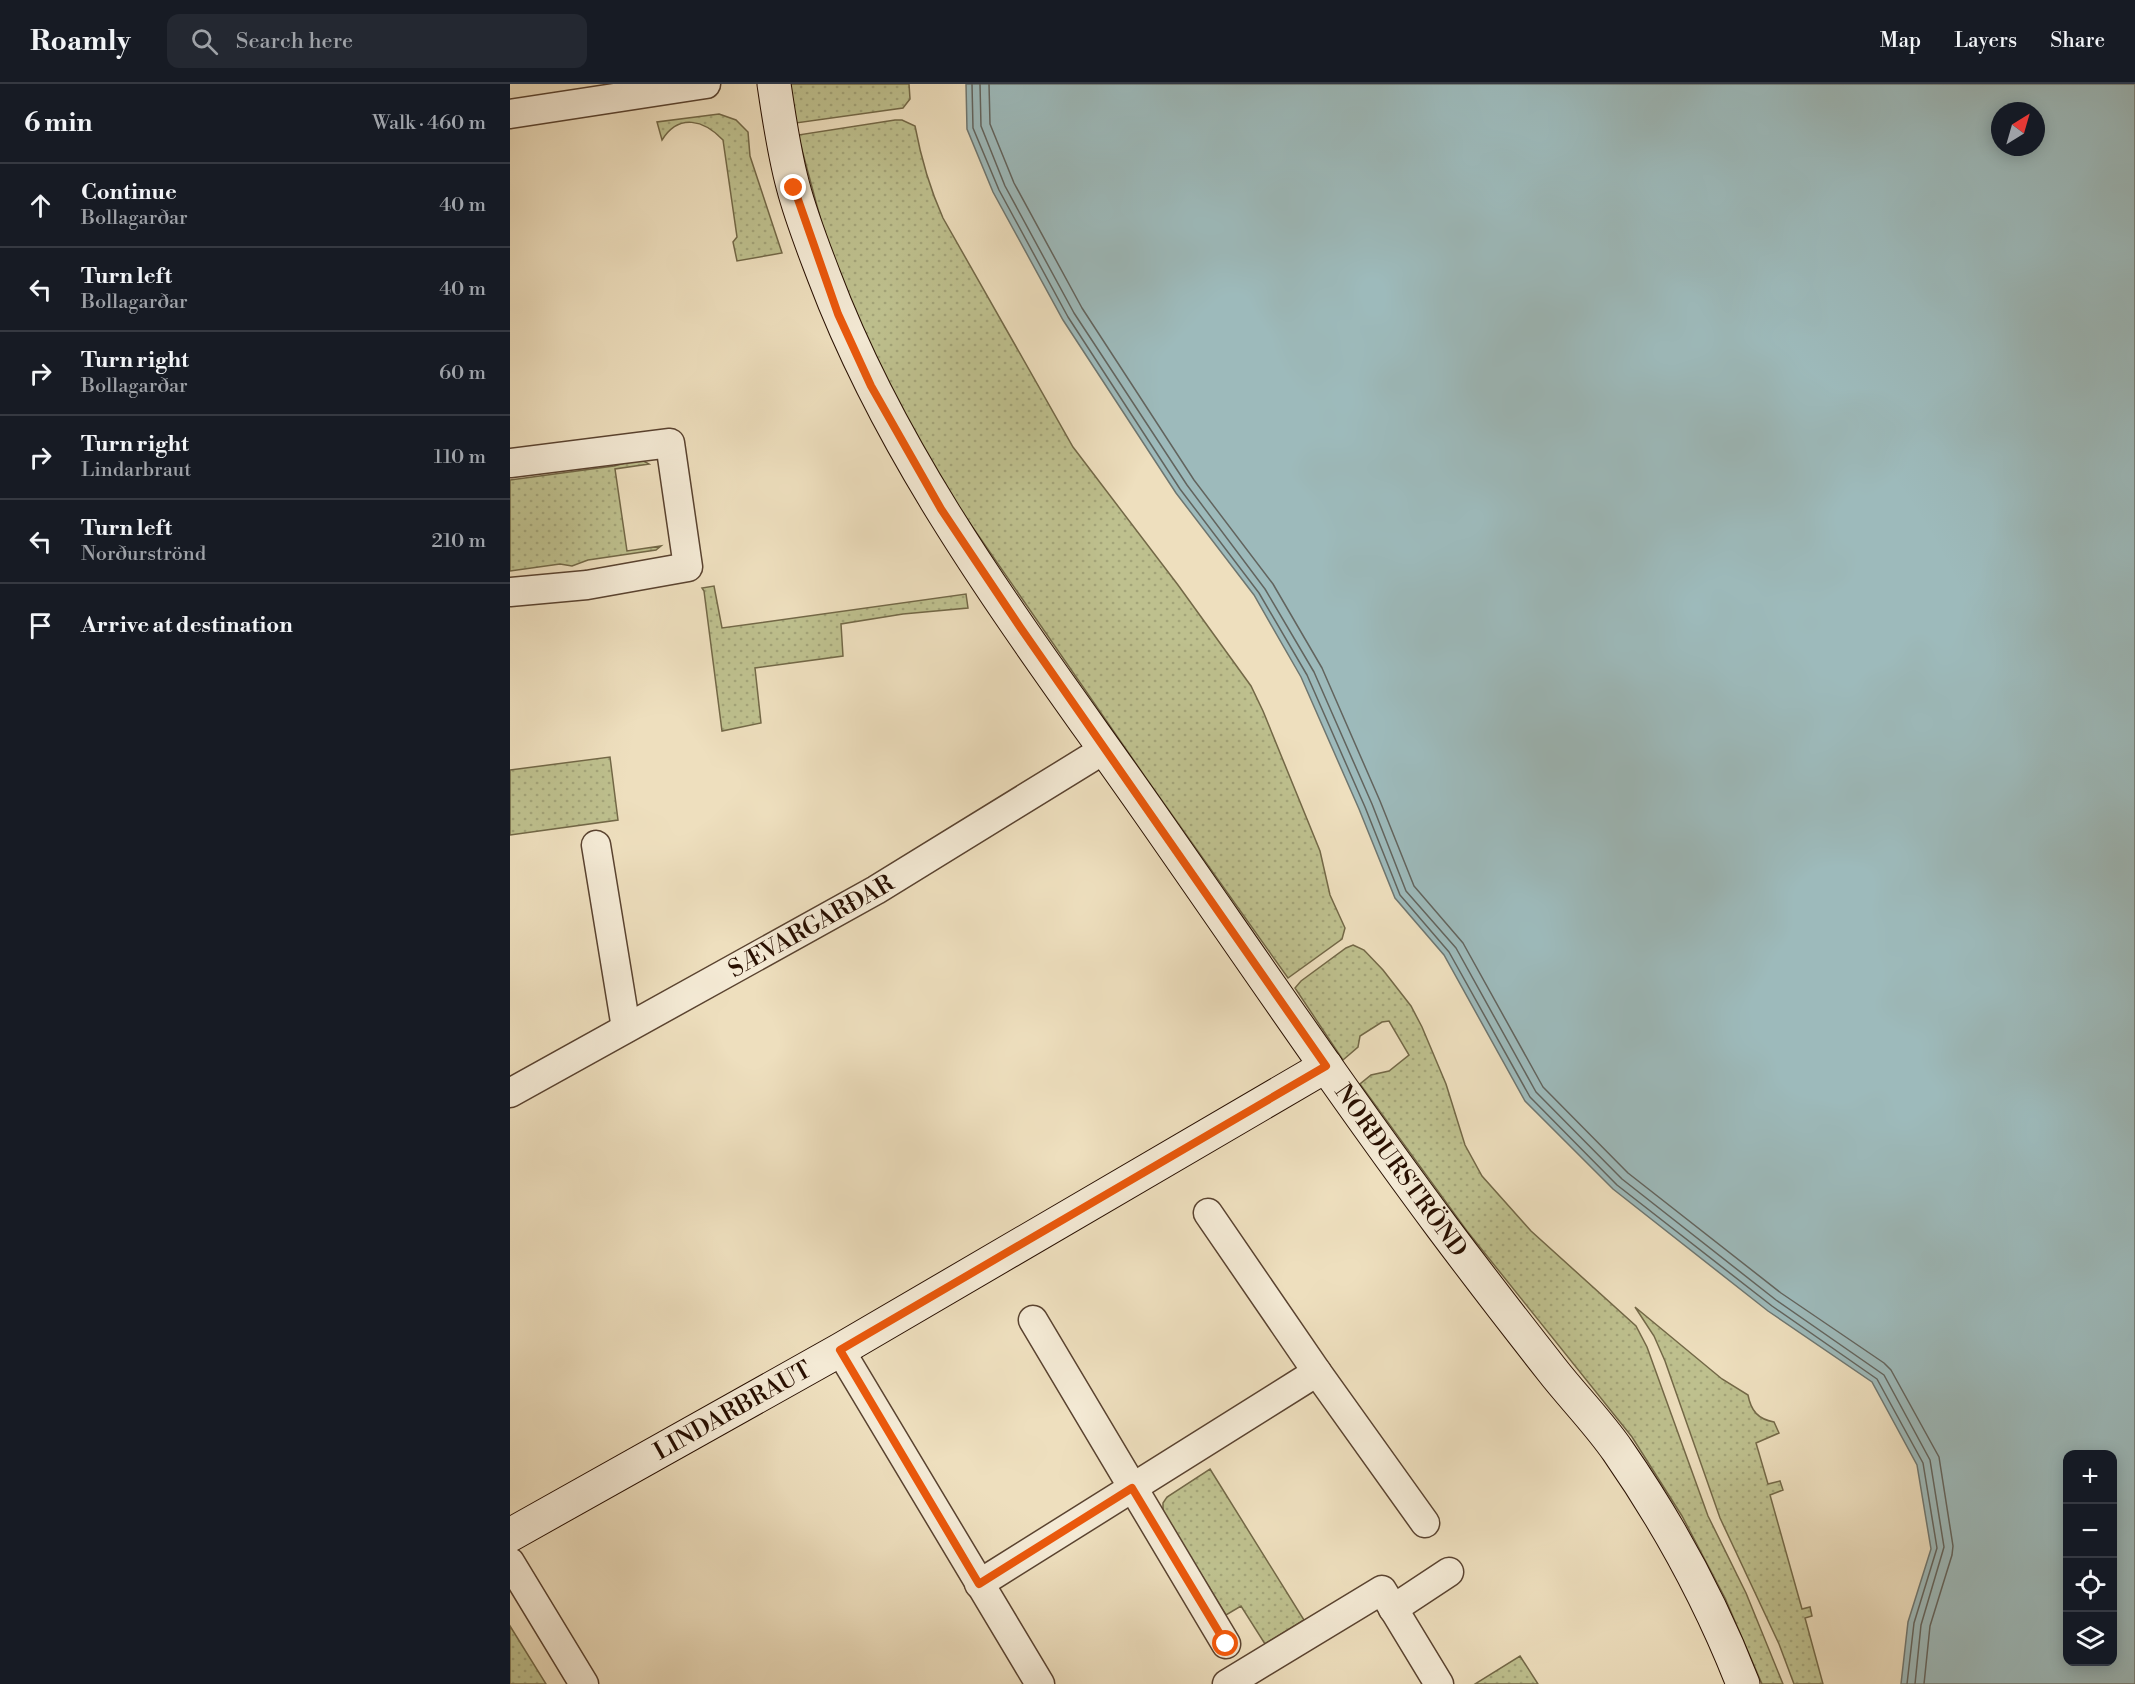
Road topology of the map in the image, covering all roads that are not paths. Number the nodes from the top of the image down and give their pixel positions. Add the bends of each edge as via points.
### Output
1 (706, 84) edge
2 (774, 84) edge
3 (510, 114) edge
4 (510, 463) edge
5 (510, 592) edge
6 (1105, 749) junction
7 (596, 845) dead end
8 (626, 1028) junction
9 (1326, 1066) junction
10 (510, 1093) edge
11 (1208, 1213) dead end
12 (1033, 1320) dead end
13 (840, 1350) junction
14 (1317, 1372) junction
15 (1132, 1488) junction
16 (1425, 1523) dead end
17 (510, 1535) edge
18 (510, 1562) edge
19 (1449, 1572) dead end
20 (979, 1584) junction
21 (1393, 1609) junction
22 (1226, 1644) dead end
23 (1240, 1681) edge
24 (584, 1684) edge
25 (1040, 1684) edge
26 (1439, 1684) edge
27 (1743, 1684) edge

1 - 3 street
2 - 6 street, NORÐURSTRÖND via 794,188 838,314 871,386 941,509
4 - 5 street via 670,443 688,567 586,585
6 - 8 street, SÆVARGARÐAR via 876,890
6 - 9 street, NORÐURSTRÖND
7 - 8 street
8 - 10 street, SÆVARGARÐAR
9 - 13 street, LINDARBRAUT
9 - 27 street, NORÐURSTRÖND via 1442,1227 1615,1446 1676,1541
11 - 14 street
12 - 15 street
13 - 17 street, LINDARBRAUT
13 - 20 street
14 - 15 street
14 - 16 street
15 - 20 street
15 - 22 street
18 - 24 street
19 - 21 street
20 - 25 street
21 - 23 street via 1382,1590
21 - 26 street

